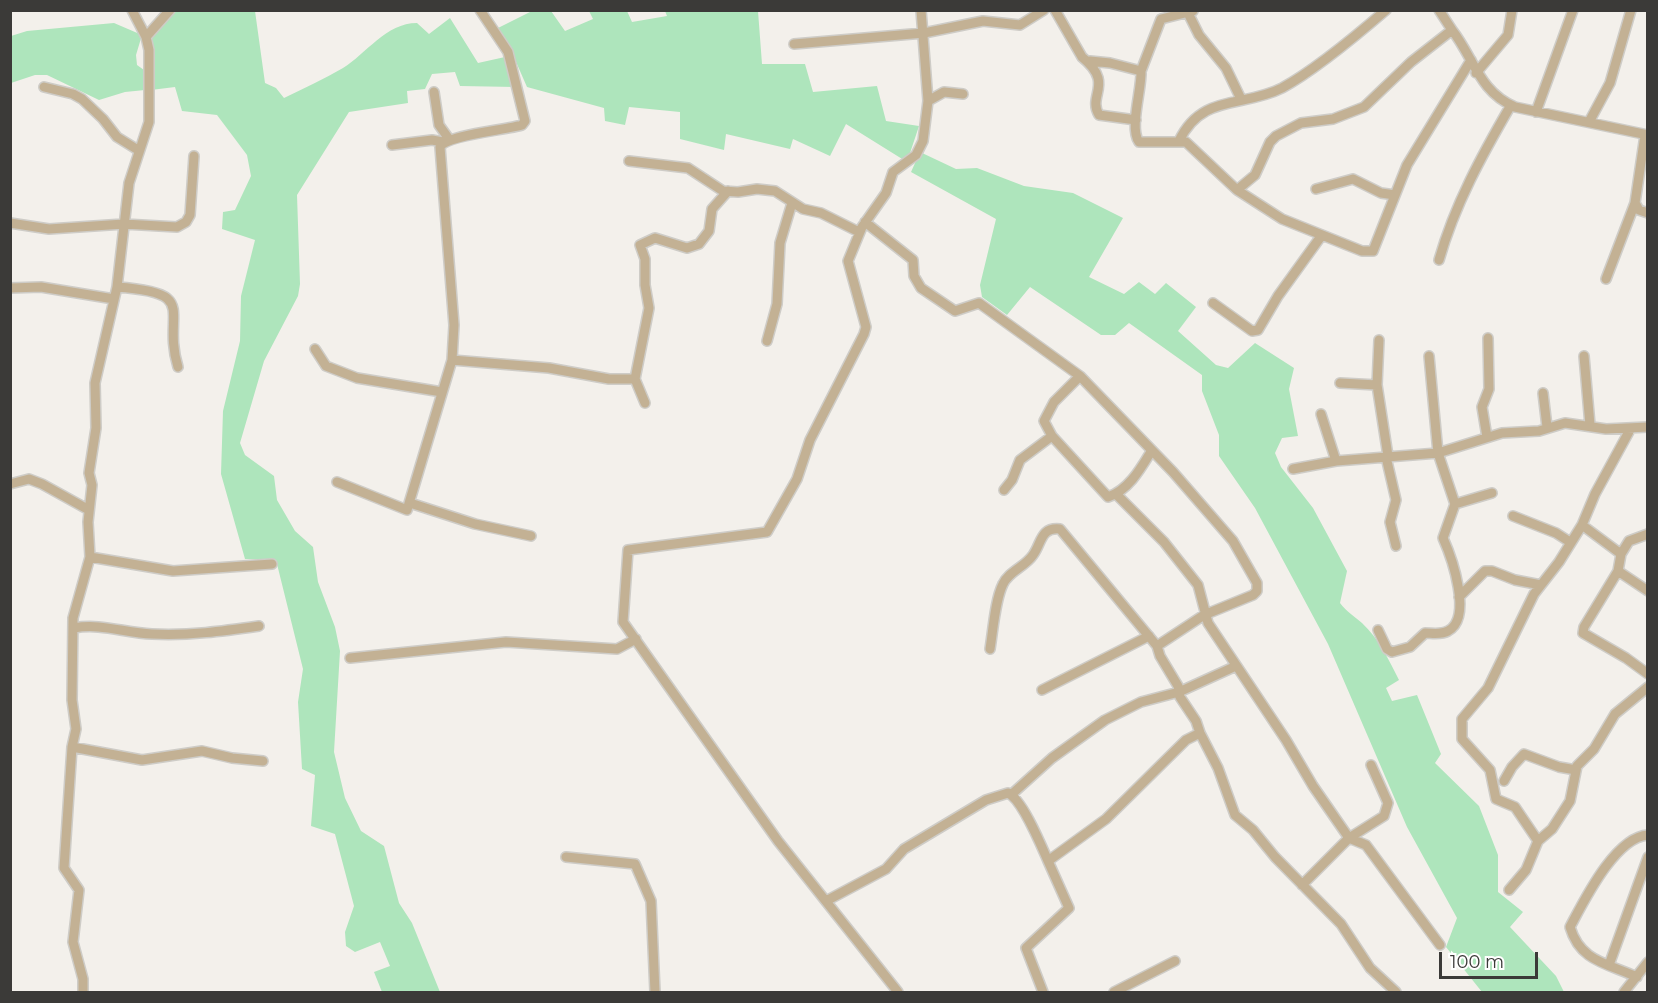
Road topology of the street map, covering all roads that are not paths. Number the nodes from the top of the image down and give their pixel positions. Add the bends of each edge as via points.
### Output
1 (132, 10) edge
2 (170, 10) edge
3 (480, 10) edge
4 (921, 10) edge
5 (1044, 10) edge
6 (1055, 10) edge
7 (1386, 10) edge
8 (1438, 10) edge
9 (1512, 10) edge
10 (1573, 10) edge
11 (1631, 10) edge
12 (1191, 12) edge
13 (1452, 30) junction
14 (924, 33) junction
15 (146, 38) junction
16 (794, 44) dead end
17 (1471, 60) junction
18 (1090, 61) junction
19 (1141, 71) junction
20 (1476, 73) junction
21 (44, 87) dead end
22 (434, 92) dead end
23 (963, 94) dead end
24 (1241, 99) junction
25 (928, 101) junction
26 (1511, 105) junction
27 (1536, 112) junction
28 (1136, 120) junction
29 (1589, 122) junction
30 (1646, 135) edge
31 (446, 140) junction
32 (1179, 141) junction
33 (392, 145) dead end
34 (138, 150) junction
35 (194, 156) dead end
36 (628, 161) dead end
37 (1316, 189) dead end
38 (1237, 190) junction
39 (728, 191) junction
40 (1395, 195) junction
41 (792, 202) junction
42 (1635, 203) junction
43 (1647, 213) edge
44 (865, 222) junction
45 (10, 223) edge
46 (124, 224) junction
47 (859, 232) junction
48 (1322, 235) junction
49 (1439, 260) dead end
50 (1606, 279) dead end
51 (117, 287) junction
52 (10, 288) edge
53 (114, 300) junction
54 (1214, 303) dead end
55 (1488, 338) dead end
56 (1379, 340) dead end
57 (767, 341) dead end
58 (315, 349) dead end
59 (1429, 356) dead end
60 (1584, 356) dead end
61 (452, 360) junction
62 (178, 367) dead end
63 (1080, 376) junction
64 (635, 379) junction
65 (1340, 383) dead end
66 (1377, 385) junction
67 (442, 392) junction
68 (1544, 393) dead end
69 (645, 403) dead end
70 (1321, 414) dead end
71 (1590, 425) junction
72 (1547, 427) junction
73 (1647, 427) edge
74 (1631, 428) junction
75 (1052, 436) junction
76 (1487, 437) junction
77 (1152, 450) junction
78 (1438, 453) junction
79 (1387, 456) junction
80 (1336, 461) junction
81 (1293, 469) dead end
82 (336, 482) dead end
83 (10, 484) edge
84 (1004, 490) dead end
85 (1492, 493) dead end
86 (1116, 494) junction
87 (410, 502) junction
88 (1455, 504) junction
89 (90, 510) junction
90 (1513, 516) dead end
91 (1582, 525) junction
92 (1647, 534) edge
93 (531, 536) dead end
94 (1570, 543) junction
95 (1396, 546) dead end
96 (1621, 554) junction
97 (90, 557) junction
98 (272, 564) dead end
99 (1618, 571) junction
100 (1541, 585) junction
101 (1647, 591) edge
102 (1459, 597) junction
103 (1204, 615) junction
104 (259, 626) dead end
105 (74, 628) junction
106 (1378, 630) dead end
107 (1149, 636) junction
108 (636, 639) junction
109 (1158, 646) junction
110 (990, 649) dead end
111 (350, 658) dead end
112 (1236, 666) junction
113 (1647, 674) edge
114 (1647, 687) edge
115 (1042, 690) dead end
116 (1179, 692) junction
117 (1200, 733) junction
118 (72, 747) junction
119 (263, 761) dead end
120 (1371, 765) dead end
121 (1576, 770) junction
122 (1504, 781) dead end
123 (1012, 794) junction
124 (1647, 835) edge
125 (1349, 838) junction
126 (1538, 841) junction
127 (1647, 856) edge
128 (566, 857) dead end
129 (1048, 861) junction
130 (1302, 885) junction
131 (1509, 890) dead end
132 (826, 901) junction
133 (1440, 945) dead end
134 (1175, 961) dead end
135 (1647, 962) edge
136 (1609, 965) junction
137 (1637, 977) junction
138 (1042, 991) edge
139 (83, 993) edge
140 (655, 993) edge
141 (898, 993) edge
142 (1032, 993) edge
143 (1114, 993) edge
144 (1396, 993) edge
145 (1624, 993) edge

1 - 15 street
2 - 15 street
3 - 31 street via 508,52 525,121 502,131
4 - 14 street
5 - 14 street via 1020,25 983,21
6 - 18 street via 1083,57
7 - 24 street via 1281,89
8 - 13 street
9 - 20 street via 1508,35
10 - 27 street
11 - 29 street via 1610,83
12 - 19 street via 1167,16 1157,23
12 - 24 street via 1199,35 1228,72
13 - 17 street
13 - 38 street via 1364,106 1333,119 1301,123 1276,136 1260,168
14 - 16 street
14 - 25 street
15 - 34 street via 149,123
17 - 20 street
17 - 40 street via 1413,154
18 - 19 street
18 - 28 street via 1100,81 1096,108 1099,116
19 - 28 street
20 - 26 street via 1494,96
21 - 34 street via 82,99 117,137
22 - 31 street via 439,125
23 - 25 street via 944,92
24 - 32 street via 1209,108 1187,126
25 - 44 street via 921,149 893,172 886,193
26 - 27 street
26 - 49 street via 1450,222
27 - 29 street
28 - 32 street via 1135,135 1139,142
29 - 30 street
30 - 42 street
31 - 33 street
31 - 61 street via 440,147 454,325
32 - 38 street via 1186,142
34 - 46 street
35 - 46 street via 190,215 186,222 177,227
36 - 39 street via 688,168
37 - 40 street via 1347,179
38 - 48 street via 1282,219
39 - 41 street via 767,189
39 - 64 street via 712,209 709,231 699,244 687,248 655,238 640,245 649,308
40 - 48 street via 1373,251 1362,251
41 - 47 street
41 - 57 street via 780,243 777,304
42 - 43 street
42 - 50 street
44 - 47 street
44 - 63 street via 913,260 914,276 924,290 955,311 979,303
45 - 46 street via 49,229
46 - 51 street
47 - 108 street via 848,265 866,327 810,440 797,479 767,531 628,550 623,622
48 - 54 street via 1258,330 1252,331
51 - 53 street
51 - 62 street via 147,289 163,295 172,304
52 - 53 street via 41,287
53 - 89 street via 95,383
55 - 76 street via 1489,389 1482,407
56 - 66 street
58 - 67 street via 326,366 357,378
59 - 78 street
60 - 71 street
61 - 64 street via 549,368 609,380
61 - 67 street
63 - 75 street via 1054,402 1044,421
63 - 77 street
64 - 69 street
65 - 66 street
66 - 79 street
67 - 87 street
68 - 72 street
70 - 80 street
71 - 72 street via 1565,423
71 - 74 street
72 - 76 street
73 - 74 street
74 - 91 street
75 - 84 street via 1020,460
75 - 86 street via 1102,493 1108,497
76 - 78 street
77 - 86 street via 1137,474
77 - 103 street via 1233,541 1257,583 1253,595
78 - 79 street
78 - 88 street
79 - 80 street
79 - 95 street via 1396,500 1390,522
80 - 81 street
82 - 87 street via 407,510
83 - 89 street via 29,479 42,483
85 - 88 street
86 - 103 street via 1164,542 1198,585
87 - 93 street via 475,524
88 - 102 street via 1443,538
89 - 97 street
90 - 94 street via 1556,533
91 - 94 street
91 - 96 street
92 - 96 street via 1629,541
94 - 100 street
96 - 99 street
97 - 98 street via 173,571
97 - 105 street via 73,618
99 - 101 street
99 - 113 street via 1582,633
100 - 102 street via 1485,572
100 - 126 street via 1488,688 1467,711 1460,726 1462,739 1491,774 1496,799 1515,807
102 - 106 street via 1461,609 1455,626 1441,634 1420,635 1410,647 1392,652
103 - 109 street
103 - 112 street
104 - 105 street via 174,634 93,625
105 - 118 street via 72,699 76,729
107 - 109 street
107 - 110 street via 1068,537 1053,528 1041,535 1033,555 1002,585
107 - 115 street
108 - 111 street via 616,649 506,642
108 - 132 street via 778,841
109 - 116 street
112 - 116 street
112 - 125 street
114 - 121 street via 1616,714
116 - 117 street
116 - 123 street via 1142,702 1105,720 1052,758
117 - 129 street via 1185,740 1106,819
117 - 130 street via 1236,815
118 - 119 street via 142,760 202,751
118 - 139 street via 64,868 79,890 73,942
120 - 125 street via 1388,803 1387,810 1375,824
121 - 122 street via 1524,754
121 - 126 street via 1570,801 1552,829
123 - 129 street
123 - 132 street via 986,800 904,849 886,869
124 - 136 street via 1631,842 1610,862 1570,927 1574,942 1584,953
125 - 130 street
125 - 133 street via 1366,845
126 - 131 street via 1526,870
127 - 136 street
128 - 140 street via 636,864 651,901
129 - 138 street via 1069,908 1026,948
130 - 144 street via 1341,924 1370,968
132 - 141 street
134 - 143 street
135 - 137 street
136 - 137 street
137 - 145 street
138 - 142 street

